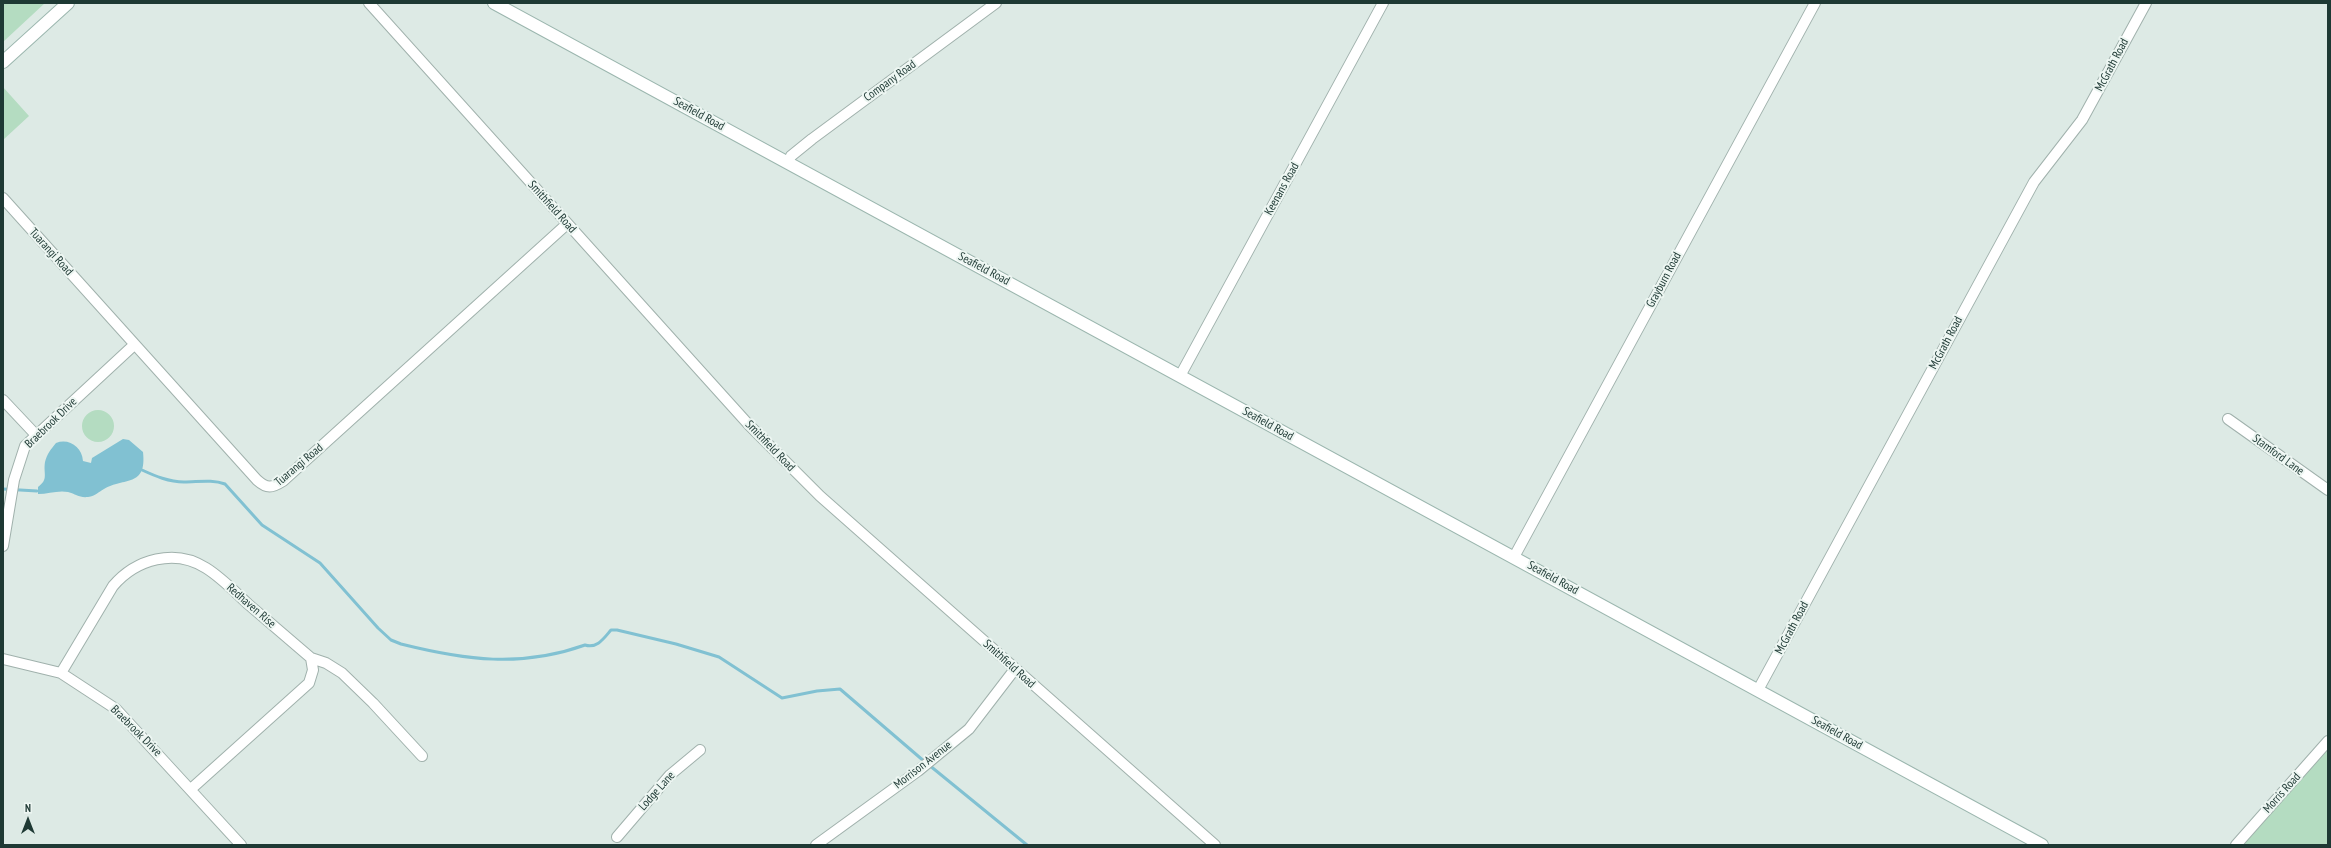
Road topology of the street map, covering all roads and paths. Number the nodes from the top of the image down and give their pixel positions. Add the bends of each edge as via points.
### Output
1 (68, 3) edge
2 (369, 3) edge
3 (494, 3) edge
4 (996, 3) edge
5 (1383, 3) edge
6 (1815, 3) edge
7 (2146, 3) edge
8 (3, 62) edge
9 (788, 163) junction
10 (3, 198) edge
11 (567, 224) junction
12 (134, 345) junction
13 (1180, 376) junction
14 (3, 400) edge
15 (2228, 419) dead end
16 (36, 435) junction
17 (2328, 490) edge
18 (3, 546) edge
19 (1514, 557) junction
20 (311, 658) junction
21 (3, 659) edge
22 (1015, 669) junction
23 (61, 673) junction
24 (1758, 690) junction
25 (2328, 741) edge
26 (700, 750) dead end
27 (422, 756) dead end
28 (191, 789) junction
29 (618, 838) edge
30 (241, 845) edge
31 (816, 845) edge
32 (1215, 845) edge
33 (2042, 845) edge
34 (2236, 845) edge

1 - 8 street
2 - 11 street, Smithfield Road
3 - 9 street, Seafield Road
4 - 9 street, Company Road via 812,139 791,156
5 - 13 street, Keenans Road
6 - 19 street, Grayburn Road
7 - 24 street, McGrath Road via 2082,120 2034,182
9 - 13 street, Seafield Road
10 - 12 street, Tuarangi Road
11 - 12 street, Tuarangi Road via 283,481 273,487 264,487 257,480
11 - 22 street, Smithfield Road via 789,466
12 - 16 street, Braebrook Drive
13 - 19 street, Seafield Road
14 - 16 street
15 - 17 street, Stamford Lane
16 - 18 street, Braebrook Drive via 25,446 14,480
19 - 24 street, Seafield Road
20 - 23 street, Redhaven Rise via 207,569 186,559 161,558 139,565 122,576
20 - 27 street, Redhaven Rise via 326,663 342,673
20 - 28 street via 313,670 309,683
21 - 23 street, Braebrook Drive
22 - 31 street, Morrison Avenue via 969,729 923,768
22 - 32 street, Smithfield Road
23 - 28 street, Braebrook Drive via 116,709
24 - 33 street, Seafield Road
25 - 34 street, Morris Road
26 - 29 street, Lodge Lane via 670,775
28 - 30 street, Braebrook Drive

